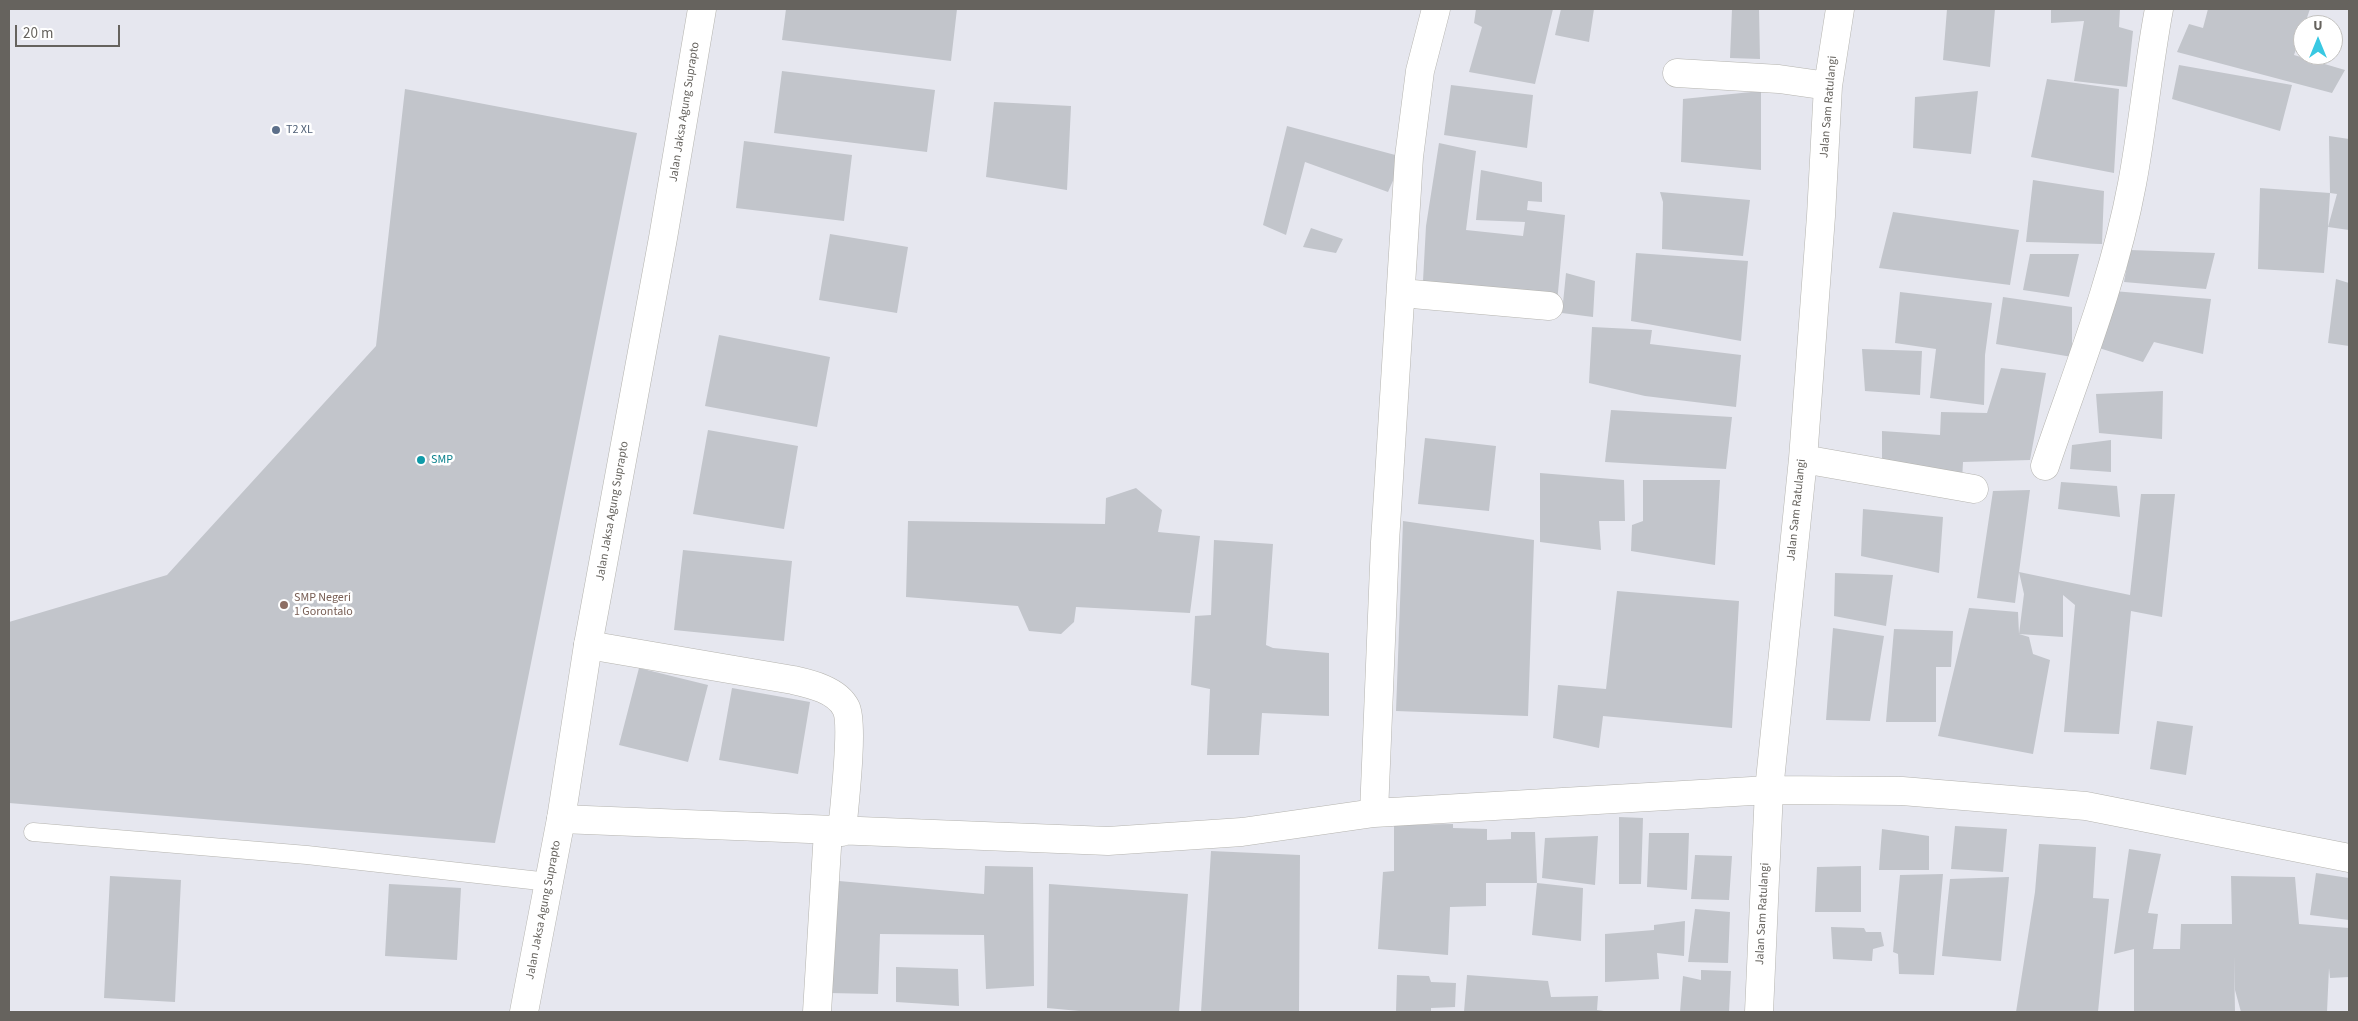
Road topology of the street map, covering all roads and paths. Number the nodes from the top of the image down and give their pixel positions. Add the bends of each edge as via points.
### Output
1 (702, 9) edge
2 (1436, 9) edge
3 (1840, 9) edge
4 (2159, 9) edge
5 (1677, 73) dead end
6 (1828, 86) junction
7 (1401, 293) junction
8 (1549, 306) dead end
9 (1803, 459) junction
10 (2045, 466) dead end
11 (1974, 489) dead end
12 (588, 645) junction
13 (1769, 790) junction
14 (1374, 813) junction
15 (561, 819) junction
16 (835, 831) junction
17 (34, 832) dead end
18 (2349, 858) edge
19 (549, 882) junction
20 (524, 1012) edge
21 (817, 1012) edge
22 (1759, 1012) edge

1 - 12 street, Jalan Jaksa Agung Suprapto
2 - 7 street via 1420,71 1414,111
3 - 6 street, Jalan Sam Ratulangi
4 - 10 street via 2132,184 2113,266
5 - 6 street via 1779,79
6 - 9 street, Jalan Sam Ratulangi
7 - 8 street
7 - 14 street via 1385,532
9 - 11 street
9 - 13 street, Jalan Sam Ratulangi
12 - 15 street, Jalan Jaksa Agung Suprapto
12 - 16 street via 794,680 818,686 838,699 847,709 849,731
13 - 14 street
13 - 18 street via 1902,791 2086,806
13 - 22 street, Jalan Sam Ratulangi
14 - 16 street via 1242,832 1108,841
15 - 16 street
15 - 19 street, Jalan Jaksa Agung Suprapto
16 - 21 street
17 - 19 lane via 307,855
19 - 20 street, Jalan Jaksa Agung Suprapto

